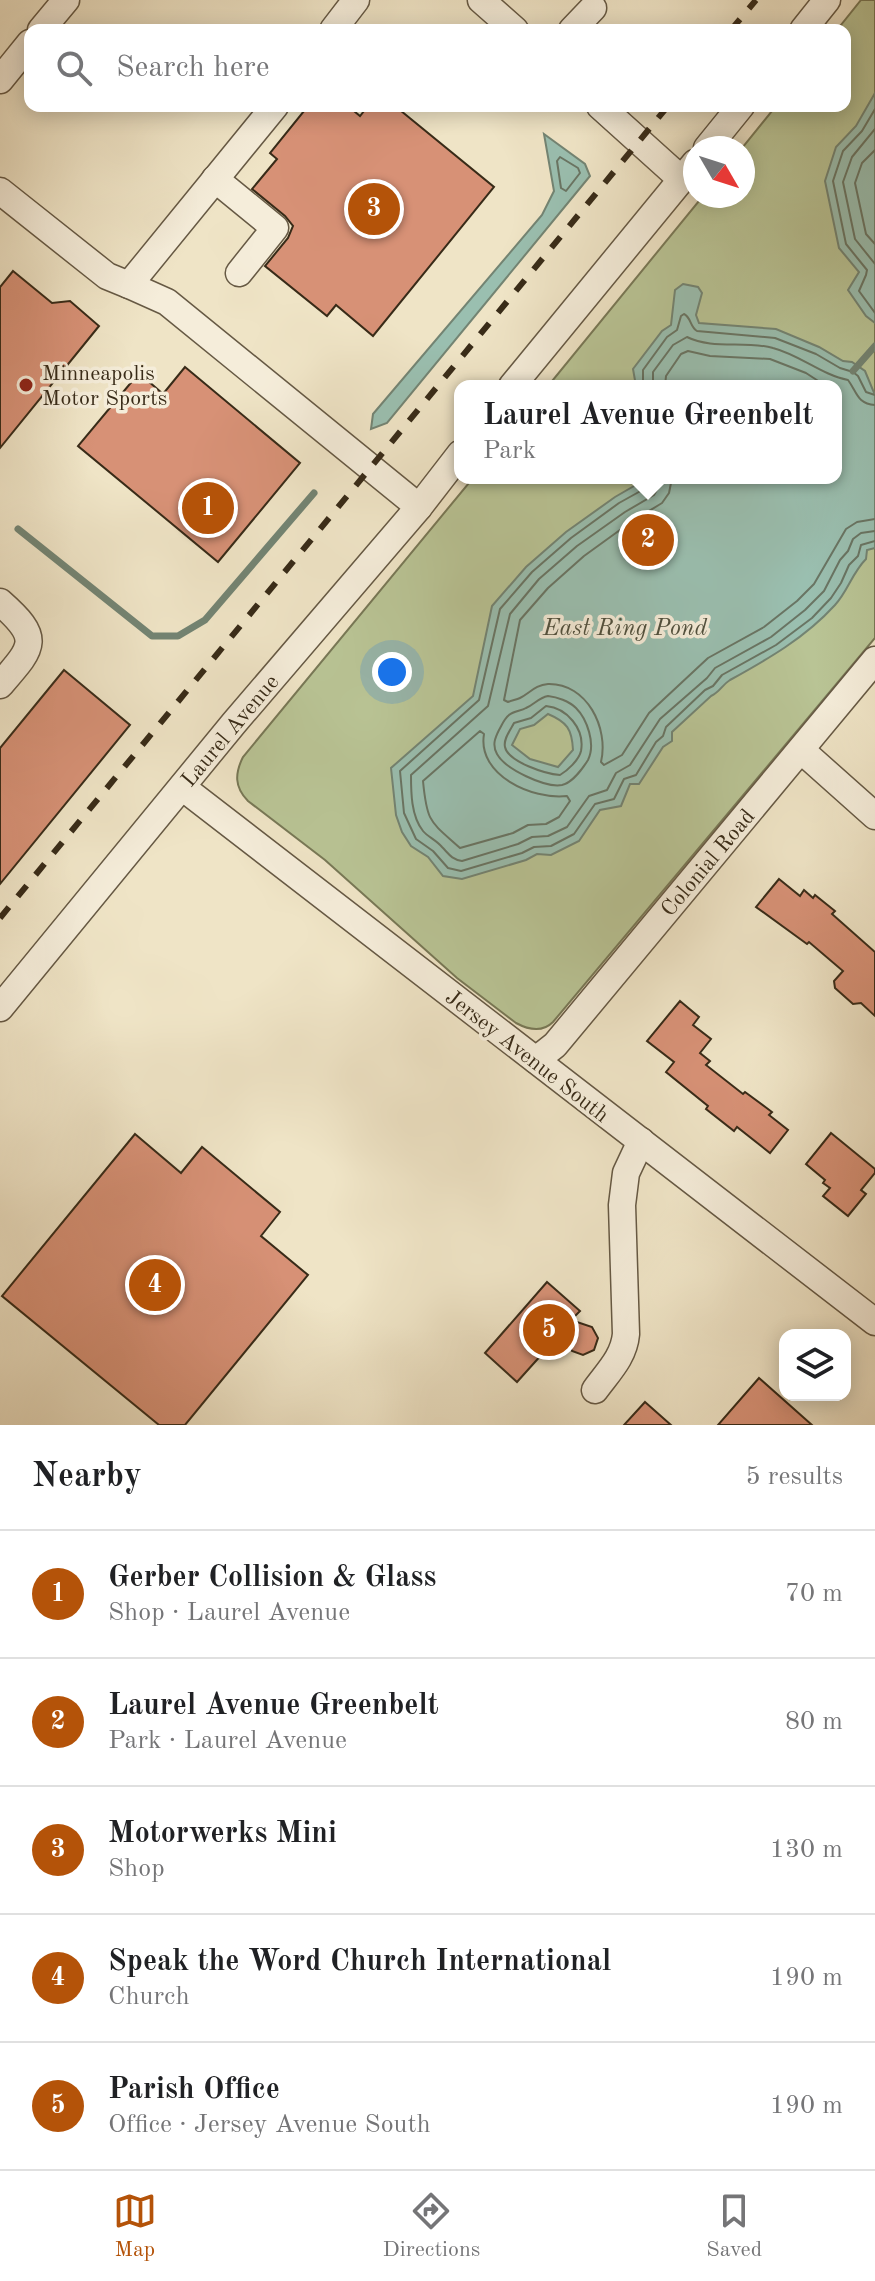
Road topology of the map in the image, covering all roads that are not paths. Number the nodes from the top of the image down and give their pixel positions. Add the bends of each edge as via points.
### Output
1 (66, 0) edge
2 (356, 0) edge
3 (481, 0) edge
4 (827, 0) edge
5 (593, 8) dead end
6 (46, 24) edge
7 (338, 24) edge
8 (508, 24) edge
9 (578, 24) edge
10 (808, 24) edge
11 (24, 50) edge
12 (0, 80) edge
13 (270, 112) edge
14 (608, 112) edge
15 (736, 112) edge
16 (717, 136) edge
17 (683, 167) edge
18 (683, 177) edge
19 (215, 179) junction
20 (0, 191) edge
21 (239, 273) dead end
22 (129, 285) junction
23 (517, 380) edge
24 (454, 462) edge
25 (419, 507) junction
26 (0, 602) edge
27 (875, 660) edge
28 (0, 685) edge
29 (801, 750) junction
30 (182, 787) junction
31 (875, 816) edge
32 (0, 1008) edge
33 (536, 1060) junction
34 (641, 1141) junction
35 (875, 1322) edge
36 (595, 1390) dead end

1 - 6 street
2 - 7 street
3 - 8 street
4 - 10 street
5 - 9 street
11 - 12 street
13 - 19 street
14 - 17 street
15 - 16 street
18 - 23 street
19 - 21 street via 275,228
19 - 22 street
20 - 22 street via 107,276
22 - 25 street via 167,302
24 - 25 street, Laurel Avenue
25 - 30 street, Laurel Avenue
26 - 28 street via 21,620 30,644
27 - 29 street, Colonial Road
29 - 31 street
29 - 33 street, Colonial Road via 555,1045
30 - 32 street, Laurel Avenue
30 - 33 street, Jersey Avenue South
33 - 34 street, Jersey Avenue South
34 - 35 street, Jersey Avenue South
34 - 36 street via 626,1173 622,1205 625,1346

